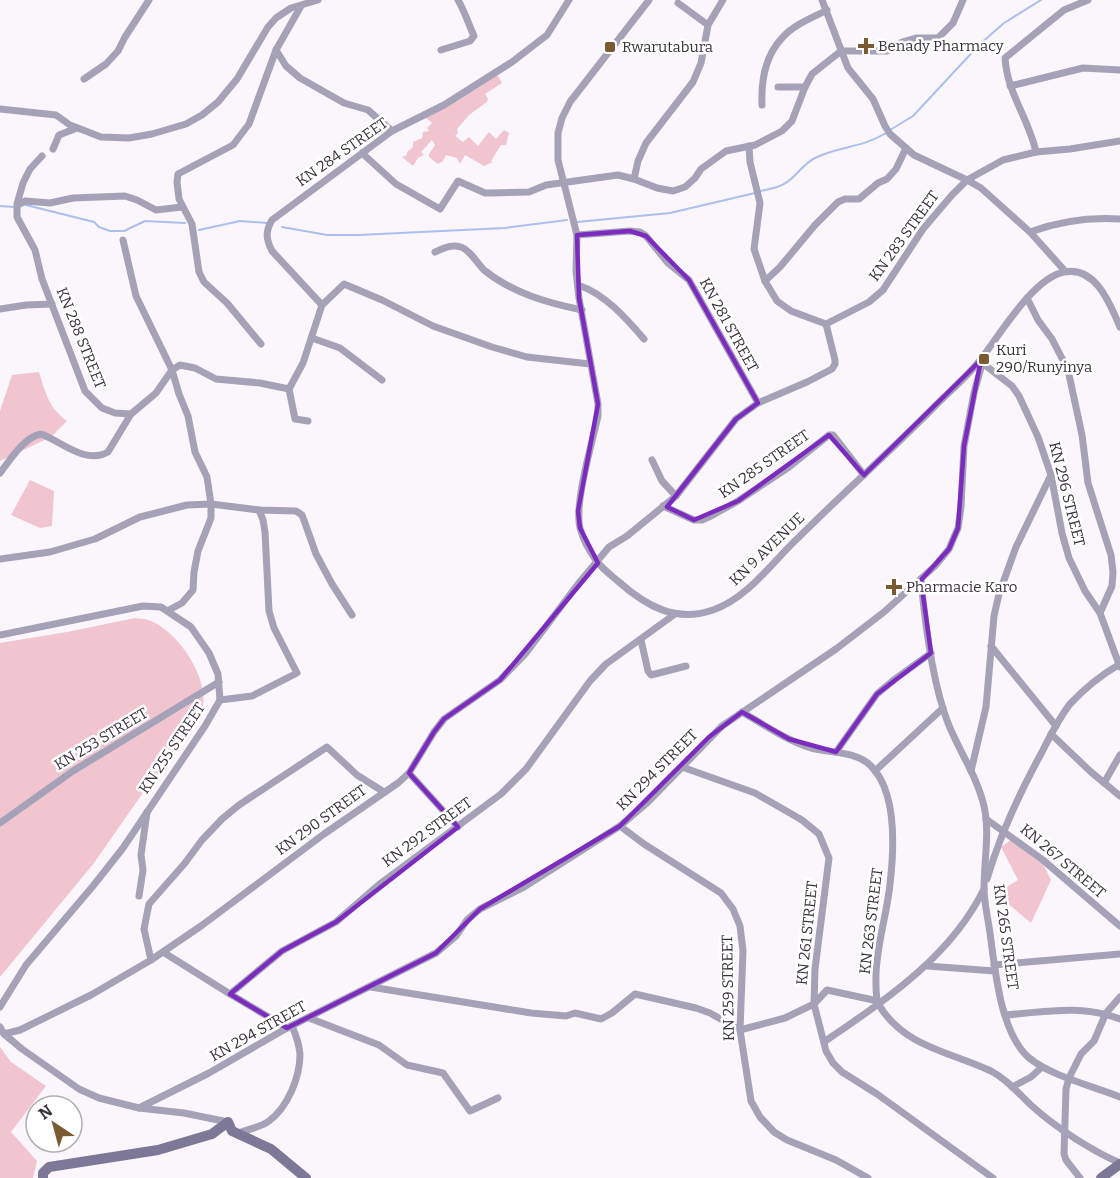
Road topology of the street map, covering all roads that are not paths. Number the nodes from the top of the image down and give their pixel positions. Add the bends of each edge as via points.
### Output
1 (149, 0) edge
2 (318, 0) edge
3 (458, 0) edge
4 (569, 0) edge
5 (649, 0) edge
6 (723, 0) edge
7 (822, 0) edge
8 (963, 0) edge
9 (1088, 0) edge
10 (678, 3) dead end
11 (301, 6) junction
12 (827, 10) junction
13 (708, 25) junction
14 (276, 50) junction
15 (441, 50) dead end
16 (841, 51) junction
17 (1120, 70) edge
18 (84, 79) dead end
19 (1010, 86) junction
20 (777, 87) dead end
21 (805, 87) junction
22 (762, 105) dead end
23 (0, 109) edge
24 (77, 128) junction
25 (392, 131) junction
26 (1120, 141) edge
27 (749, 146) junction
28 (906, 148) junction
29 (53, 149) dead end
30 (1036, 152) junction
31 (362, 153) junction
32 (42, 156) dead end
33 (634, 179) junction
34 (968, 180) junction
35 (565, 184) junction
36 (18, 205) junction
37 (182, 207) junction
38 (1120, 219) edge
39 (1030, 232) junction
40 (577, 235) junction
41 (123, 240) dead end
42 (435, 252) dead end
43 (1065, 272) junction
44 (765, 281) junction
45 (578, 285) junction
46 (1027, 298) junction
47 (52, 304) junction
48 (322, 306) junction
49 (0, 309) edge
50 (582, 310) junction
51 (826, 324) junction
52 (1120, 327) edge
53 (312, 338) junction
54 (644, 339) dead end
55 (261, 344) dead end
56 (981, 362) junction
57 (590, 364) junction
58 (172, 370) junction
59 (382, 380) dead end
60 (289, 389) junction
61 (758, 403) junction
62 (131, 414) junction
63 (308, 421) dead end
64 (652, 460) dead end
65 (0, 473) edge
66 (864, 475) junction
67 (1051, 475) junction
68 (676, 496) junction
69 (210, 504) junction
70 (663, 506) junction
71 (259, 510) junction
72 (0, 559) edge
73 (598, 562) junction
74 (921, 579) junction
75 (168, 610) junction
76 (1100, 613) junction
77 (675, 614) junction
78 (352, 615) dead end
79 (0, 636) edge
80 (640, 640) junction
81 (991, 646) junction
82 (931, 653) junction
83 (1120, 665) edge
84 (686, 666) dead end
85 (219, 682) junction
86 (220, 700) junction
87 (943, 708) junction
88 (742, 712) junction
89 (1056, 726) junction
90 (1051, 734) junction
91 (836, 752) junction
92 (1120, 755) edge
93 (682, 766) junction
94 (875, 771) junction
95 (971, 771) junction
96 (409, 773) junction
97 (1104, 783) junction
98 (384, 792) junction
99 (1120, 796) edge
100 (148, 808) junction
101 (986, 819) junction
102 (0, 823) edge
103 (620, 826) junction
104 (458, 827) junction
105 (1004, 830) junction
106 (984, 891) junction
107 (139, 896) dead end
108 (1120, 926) edge
109 (163, 952) junction
110 (1120, 954) edge
111 (151, 960) junction
112 (927, 966) junction
113 (994, 968) junction
114 (371, 987) junction
115 (230, 994) junction
116 (1120, 997) edge
117 (878, 1003) junction
118 (814, 1004) junction
119 (0, 1007) edge
120 (1106, 1014) junction
121 (1005, 1016) junction
122 (309, 1018) junction
123 (1120, 1019) edge
124 (290, 1027) junction
125 (2, 1030) edge
126 (740, 1030) junction
127 (824, 1042) junction
128 (1042, 1066) junction
129 (1069, 1078) junction
130 (1012, 1087) junction
131 (1120, 1097) edge
132 (498, 1098) dead end
133 (139, 1108) junction
134 (228, 1122) junction
135 (1065, 1130) junction
136 (239, 1133) junction
137 (1120, 1163) edge
138 (43, 1178) edge
139 (306, 1178) edge
140 (868, 1178) edge
141 (993, 1178) edge
142 (1080, 1178) edge
143 (1101, 1178) edge

1 - 18 street via 118,51
2 - 11 street
3 - 15 street via 474,36 470,41
4 - 25 street, KN 284 STREET via 547,35 512,62 444,105
5 - 35 street, KN 9 AVENUE via 570,102 562,118 557,146
6 - 13 street
7 - 12 street
8 - 16 street via 953,23 938,38 916,38 888,51
9 - 19 street via 1064,10 1005,58
10 - 13 street
11 - 14 street
11 - 24 street via 276,18 237,79 218,102 194,119 129,138 100,137
12 - 16 street
12 - 22 street via 782,37 761,84
13 - 33 street via 693,82 646,143
14 - 25 street via 300,78 344,103 368,110
14 - 37 street via 249,124 233,145 178,174
16 - 21 street via 813,74
16 - 28 street via 848,68 873,99 885,126
17 - 19 street via 1083,68
19 - 30 street
20 - 21 street
21 - 27 street via 792,121 782,131
23 - 24 street via 56,116
24 - 29 street via 59,135
25 - 31 street, KN 284 STREET
26 - 30 street, KN 283 STREET
27 - 33 street via 726,151 713,159 685,188 665,190
27 - 44 street via 760,203 754,249
28 - 34 street
28 - 44 street via 887,179 859,199 838,202
30 - 34 street, KN 283 STREET via 1004,160
31 - 35 street via 396,184 440,209 458,181 491,194 529,192 546,185
31 - 48 street, KN 284 STREET via 280,213 266,230 272,251
32 - 36 street via 27,176
33 - 35 street via 612,176
34 - 39 street
34 - 51 street, KN 283 STREET via 923,230 882,290 869,302
35 - 40 street, KN 9 AVENUE
36 - 37 street via 25,201 50,203 125,196 156,210
36 - 47 street, KN 288 STREET via 17,217 35,250
37 - 55 street via 192,224 204,282
38 - 39 street via 1083,218
39 - 43 street
40 - 45 street, KN 9 AVENUE
40 - 61 street, KN 281 STREET via 630,231 646,236 668,263 689,280
41 - 58 street via 136,296
42 - 50 street via 450,245 464,248 484,270 519,291
43 - 46 street, KN 9 AVENUE via 1047,280
43 - 52 street via 1082,273 1096,284
44 - 51 street via 777,301
45 - 50 street, KN 9 AVENUE
45 - 54 street via 594,290
46 - 56 street, KN 9 AVENUE
46 - 76 street via 1068,370 1088,483 1111,555 1112,586
47 - 49 street
47 - 62 street, KN 288 STREET via 85,391 102,408
48 - 53 street
48 - 57 street via 340,286 347,284 433,326 483,345 527,357
50 - 57 street, KN 9 AVENUE
51 - 61 street via 836,364 832,369
53 - 59 street via 340,348
53 - 60 street
56 - 66 street, KN 9 AVENUE
56 - 67 street, KN 296 STREET via 1019,396
56 - 74 street, KN 294 STREET via 964,446 958,528 949,549
57 - 73 street, KN 9 AVENUE via 597,416 578,511 580,528
58 - 60 street via 188,365 216,379
58 - 62 street via 156,393
58 - 69 street via 195,452 207,477
60 - 63 street via 295,419
61 - 68 street via 736,420
62 - 65 street via 103,455 69,450 40,434 34,435
64 - 68 street via 662,481
66 - 70 street, KN 285 STREET via 833,435 829,435 789,467 702,520
66 - 77 street, KN 9 AVENUE via 734,600 712,610
67 - 76 street, KN 296 STREET via 1069,558
67 - 81 street via 1016,547 999,594
68 - 70 street
69 - 71 street
69 - 72 street via 140,517 95,539 50,552
69 - 75 street via 211,518 198,551 193,590 182,603
70 - 73 street via 609,547
71 - 78 street via 296,511 302,515 316,554
71 - 86 street via 264,520 268,611 297,673 252,696
73 - 77 street, KN 9 AVENUE via 647,604
73 - 96 street, KN 290 STREET via 500,680 444,719
74 - 82 street, KN 265 STREET
74 - 88 street, KN 294 STREET via 836,649
75 - 79 street via 143,606
75 - 85 street, KN 255 STREET via 191,627 209,653
76 - 83 street, KN 296 STREET
77 - 80 street, KN 292 STREET
80 - 84 street via 651,675
80 - 104 street, KN 292 STREET via 606,664 590,681 526,769
81 - 89 street
81 - 95 street via 986,707
82 - 87 street, KN 265 STREET
82 - 91 street via 877,694
83 - 89 street via 1083,691
85 - 86 street, KN 255 STREET
85 - 102 street, KN 253 STREET via 73,771
86 - 100 street, KN 255 STREET
87 - 94 street
87 - 95 street, KN 265 STREET
88 - 91 street via 789,739
88 - 93 street, KN 294 STREET via 709,737
89 - 90 street
90 - 97 street
90 - 105 street
91 - 94 street via 864,760
92 - 97 street
93 - 103 street, KN 294 STREET
93 - 118 street, KN 261 STREET via 755,793 819,834 829,858
94 - 117 street, KN 263 STREET via 888,794 892,849 876,968
95 - 101 street, KN 265 STREET
96 - 98 street, KN 290 STREET
96 - 104 street
97 - 99 street
98 - 109 street, KN 290 STREET
98 - 111 street via 357,775 327,747 239,805 201,840 149,904 144,929
100 - 107 street
100 - 119 street, KN 255 STREET via 99,879 26,965
101 - 105 street, KN 267 STREET
101 - 106 street, KN 265 STREET
103 - 114 street, KN 294 STREET via 534,881 480,909 436,953
103 - 126 street, KN 259 STREET via 721,893 733,909 743,951
104 - 115 street, KN 292 STREET via 381,882 336,922 282,951
105 - 106 street
105 - 108 street, KN 267 STREET
106 - 112 street
106 - 113 street, KN 265 STREET
109 - 111 street, KN 290 STREET
109 - 115 street
110 - 113 street
111 - 125 street, KN 290 STREET via 21,1030
112 - 113 street
112 - 117 street
113 - 121 street, KN 265 STREET
114 - 122 street, KN 294 STREET
114 - 126 street via 531,1013 575,1013 601,1019 635,994 696,1008
115 - 124 street
116 - 120 street
117 - 118 street via 827,990
117 - 127 street
117 - 130 street via 897,1026 919,1043 990,1071
118 - 126 street via 785,1018
118 - 127 street, KN 261 STREET
120 - 121 street via 1073,1009
120 - 123 street
120 - 129 street via 1094,1041 1081,1054
121 - 128 street, KN 265 STREET via 1027,1056
122 - 124 street, KN 294 STREET
122 - 132 street via 379,1045 407,1065 443,1073 470,1111
124 - 133 street, KN 294 STREET
124 - 136 street via 300,1054 292,1091 268,1122
125 - 133 street via 79,1089
126 - 140 street, KN 259 STREET via 751,1101 760,1117 787,1140
127 - 141 street, KN 261 STREET via 833,1064 842,1072
128 - 129 street, KN 265 STREET
128 - 130 street
129 - 131 street, KN 265 STREET
129 - 135 street
130 - 135 street
133 - 134 street
134 - 136 main road via 232,1131
134 - 138 main road via 212,1134 158,1150 49,1167
135 - 137 street via 1100,1155
135 - 142 street via 1066,1160
136 - 139 main road via 271,1149
137 - 143 main road

